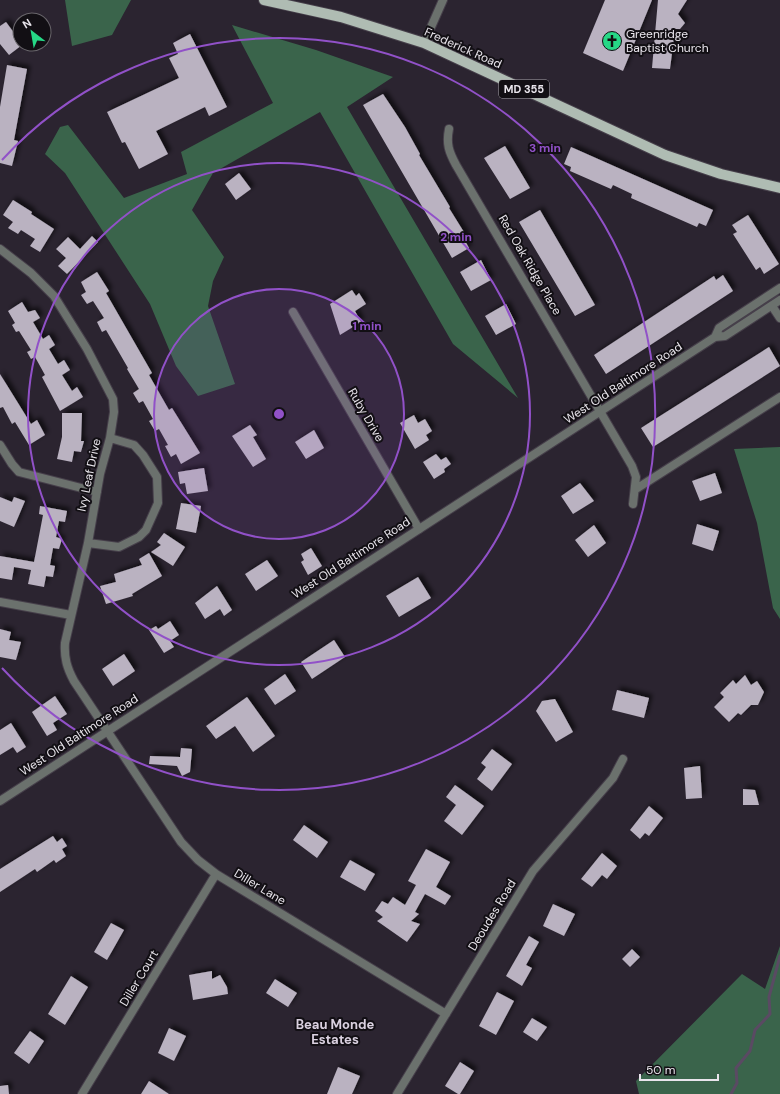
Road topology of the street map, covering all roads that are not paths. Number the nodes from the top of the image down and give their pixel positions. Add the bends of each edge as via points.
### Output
1 (264, 0) edge
2 (443, 0) edge
3 (424, 43) junction
4 (450, 129) dead end
5 (780, 189) edge
6 (0, 249) edge
7 (780, 288) edge
8 (780, 300) edge
9 (772, 306) junction
10 (293, 312) dead end
11 (780, 318) edge
12 (715, 337) junction
13 (780, 396) edge
14 (600, 412) junction
15 (110, 438) junction
16 (0, 444) edge
17 (636, 489) junction
18 (97, 492) junction
19 (633, 504) dead end
20 (419, 529) junction
21 (88, 543) junction
22 (0, 602) edge
23 (71, 615) junction
24 (108, 731) junction
25 (623, 759) dead end
26 (0, 801) edge
27 (216, 874) junction
28 (446, 1014) junction
29 (82, 1094) edge
30 (397, 1094) edge

1 - 3 main road, Frederick Road / MD 355 via 341,17
2 - 3 street
3 - 5 main road, Frederick Road / MD 355 via 665,155 720,174
4 - 14 street, Red Oak Ridge Place via 448,150
6 - 15 street, Ivy Leaf Drive via 31,273 54,296 87,349 113,399
7 - 12 street, West Old Baltimore Road via 718,328
8 - 9 street, West Old Baltimore Road
9 - 11 street
9 - 12 street, West Old Baltimore Road via 725,336
10 - 20 street, Ruby Drive
12 - 14 street, West Old Baltimore Road
13 - 17 street
14 - 17 street, Red Oak Ridge Place via 632,466 636,476
14 - 20 street, West Old Baltimore Road
15 - 18 street, Ivy Leaf Drive
15 - 21 street via 134,445 144,455 157,477 158,503 146,530 139,537 119,546
16 - 18 street via 19,472
17 - 19 street, Red Oak Ridge Place
18 - 21 street, Ivy Leaf Drive
20 - 24 street, West Old Baltimore Road
21 - 23 street, Ivy Leaf Drive
22 - 23 street
23 - 24 street, Ivy Leaf Drive via 64,658 68,670
24 - 26 street, West Old Baltimore Road
24 - 27 street, Diller Lane via 181,842
25 - 28 street, Deoudes Road via 613,778 533,871
27 - 28 street, Diller Lane
27 - 29 street, Diller Court
28 - 30 street, Deoudes Road

